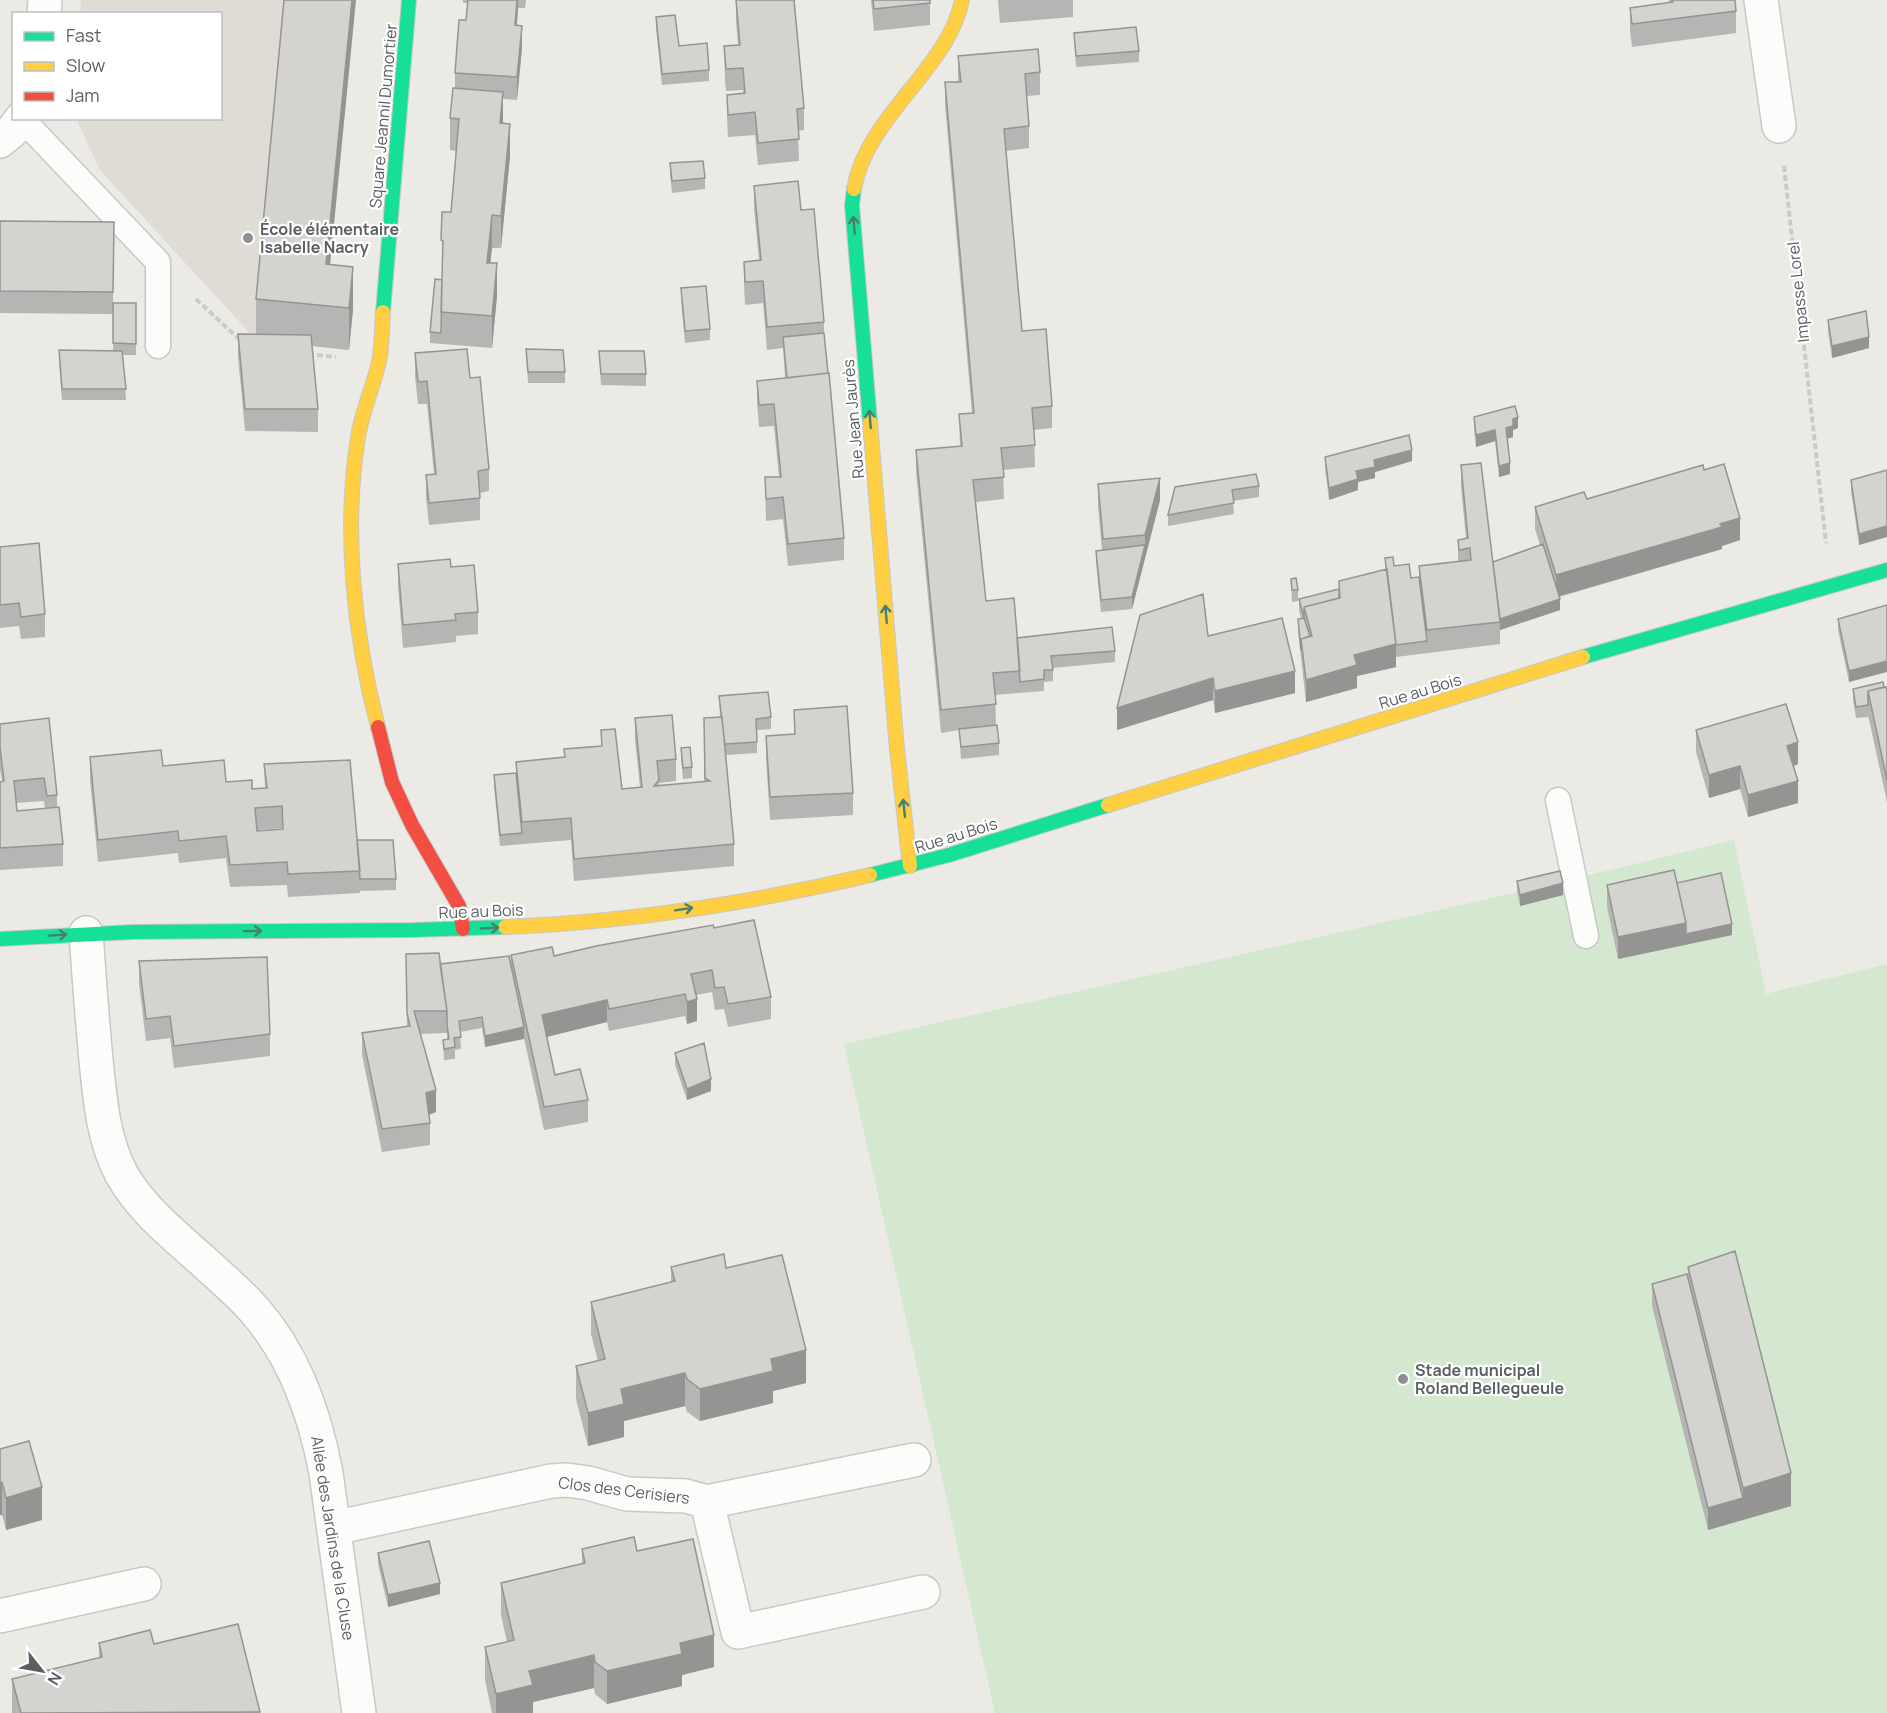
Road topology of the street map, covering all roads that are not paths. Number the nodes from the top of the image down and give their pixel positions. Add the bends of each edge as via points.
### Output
1 (409, 0) edge
2 (962, 0) edge
3 (1761, 0) edge
4 (21, 120) edge
5 (23, 120) edge
6 (1779, 126) road end
7 (0, 141) edge
8 (158, 346) dead end
9 (1887, 570) edge
10 (1558, 800) dead end
11 (910, 866) junction
12 (463, 929) junction
13 (86, 933) junction
14 (1586, 936) dead end
15 (0, 939) edge
16 (914, 1460) dead end
17 (707, 1502) junction
18 (334, 1528) junction
19 (144, 1584) dead end
20 (923, 1592) dead end
21 (0, 1616) edge
22 (359, 1713) edge

1 - 12 main road, Square Jeannil Dumortier via 379,361 358,435 351,500 352,561 371,702 392,782 412,825 453,892
11 -> 2 main road, Rue Jean Jaurès via 852,205 855,181 865,156 946,41 957,22
3 - 6 street
4 - 7 street
5 - 8 lane via 158,262
9 - 11 main road, Rue au Bois via 1558,664
10 - 14 lane
12 -> 11 main road, Rue au Bois via 669,912 811,888
13 -> 12 main road, Rue au Bois
15 -> 13 main road, Rue au Bois
13 - 18 street, Allée des Jardins de la Cluse via 99,1090 111,1150 123,1176 150,1212 256,1312 287,1357 319,1437
16 - 17 street, Clos des Cerisiers
17 - 18 street, Clos des Cerisiers via 627,1494 567,1480 551,1481
17 - 20 street via 738,1632
18 - 22 street, Allée des Jardins de la Cluse
19 - 21 street

